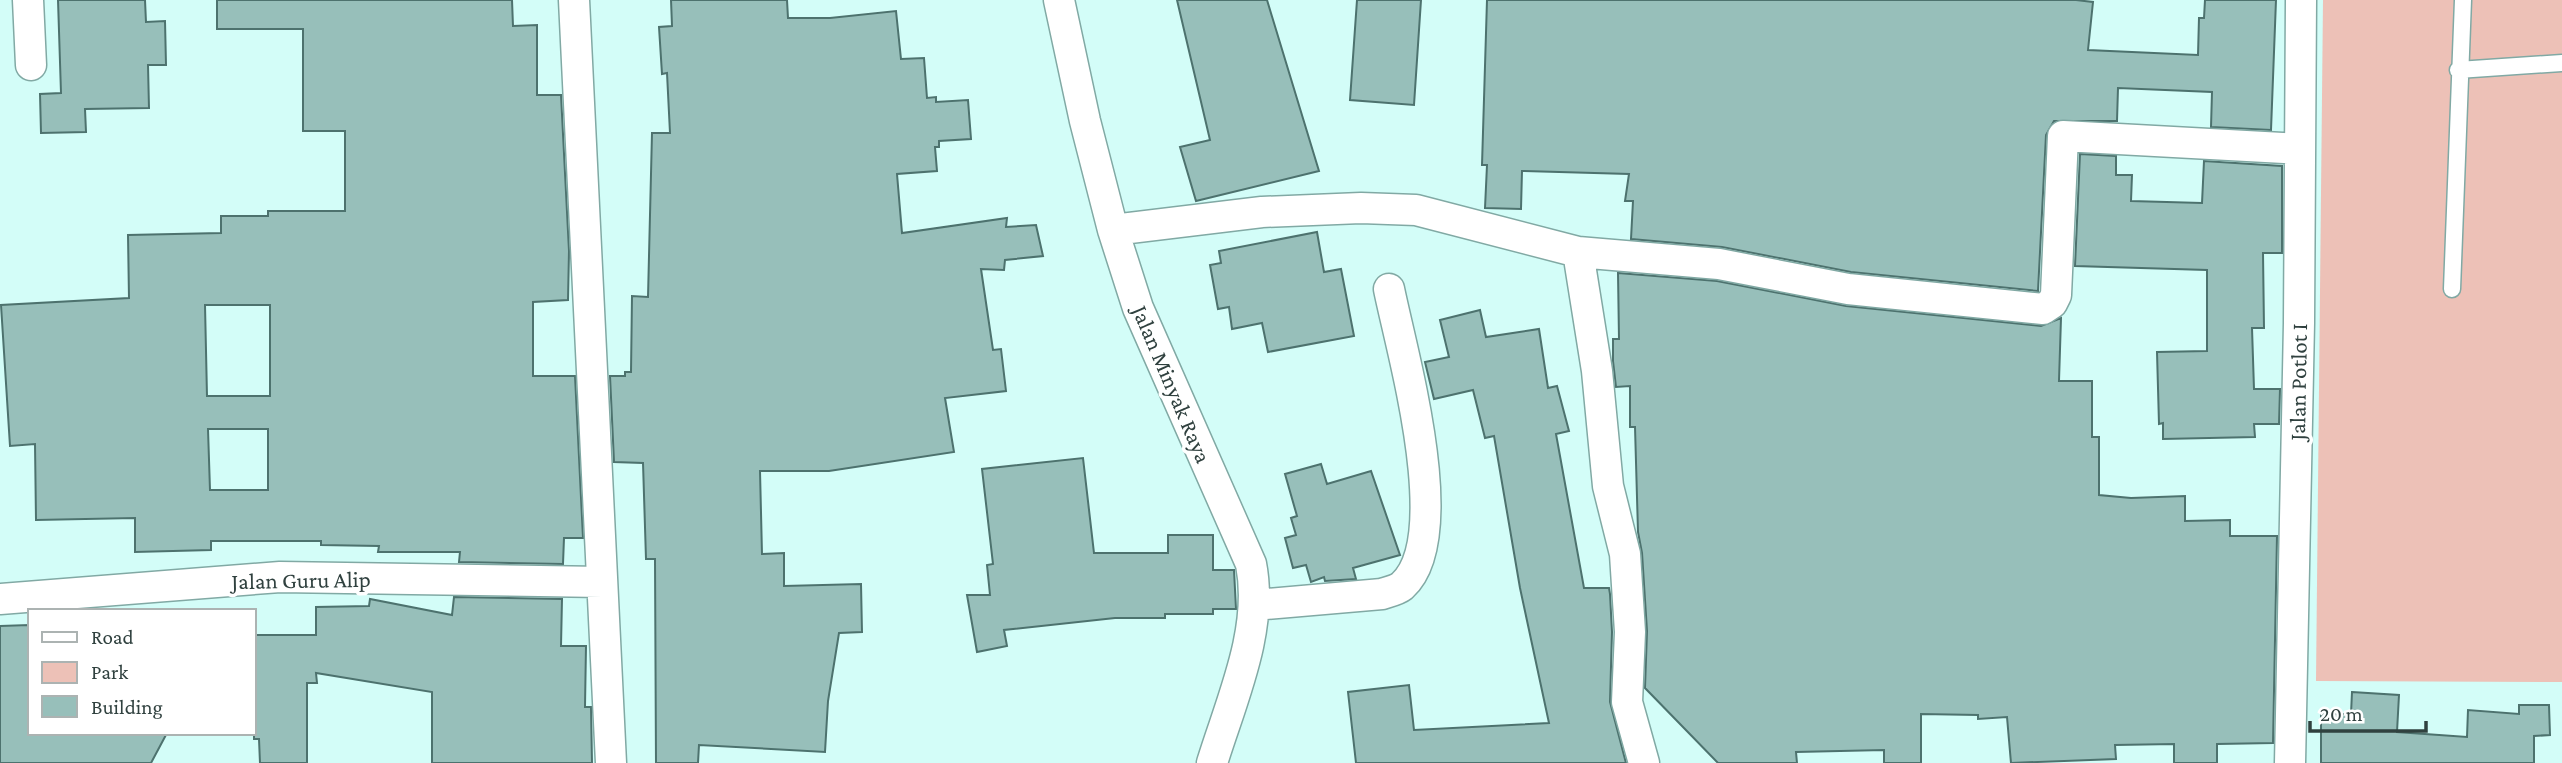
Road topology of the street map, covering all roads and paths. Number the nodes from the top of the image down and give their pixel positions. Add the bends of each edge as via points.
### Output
1 (27, 0) edge
2 (574, 0) edge
3 (1059, 0) edge
4 (2301, 0) edge
5 (2463, 0) edge
6 (2562, 63) edge
7 (31, 65) dead end
8 (2458, 70) junction
9 (2300, 149) junction
10 (1113, 230) junction
11 (1578, 252) junction
12 (1390, 289) dead end
13 (2452, 289) dead end
14 (602, 582) junction
15 (0, 599) edge
16 (1255, 604) junction
17 (611, 763) edge
18 (1212, 763) edge
19 (1644, 763) edge
20 (2290, 763) edge

1 - 7 street
2 - 14 street
3 - 10 street, Jalan Minyak Raya
4 - 9 street, Jalan Potlot I
5 - 8 lane
6 - 8 lane
8 - 13 lane
9 - 11 street via 2063,136 2056,295 2043,309 1848,289 1719,264
9 - 20 street, Jalan Potlot I
10 - 11 street via 1262,212 1416,210
10 - 16 street, Jalan Minyak Raya via 1144,321 1251,564
11 - 19 street via 1597,371 1608,486 1625,554 1630,632 1627,702
12 - 16 street via 1424,464 1426,510 1414,570 1401,587 1382,594
14 - 15 street, Jalan Guru Alip via 280,577
14 - 17 street
16 - 18 street, Jalan Minyak Raya

